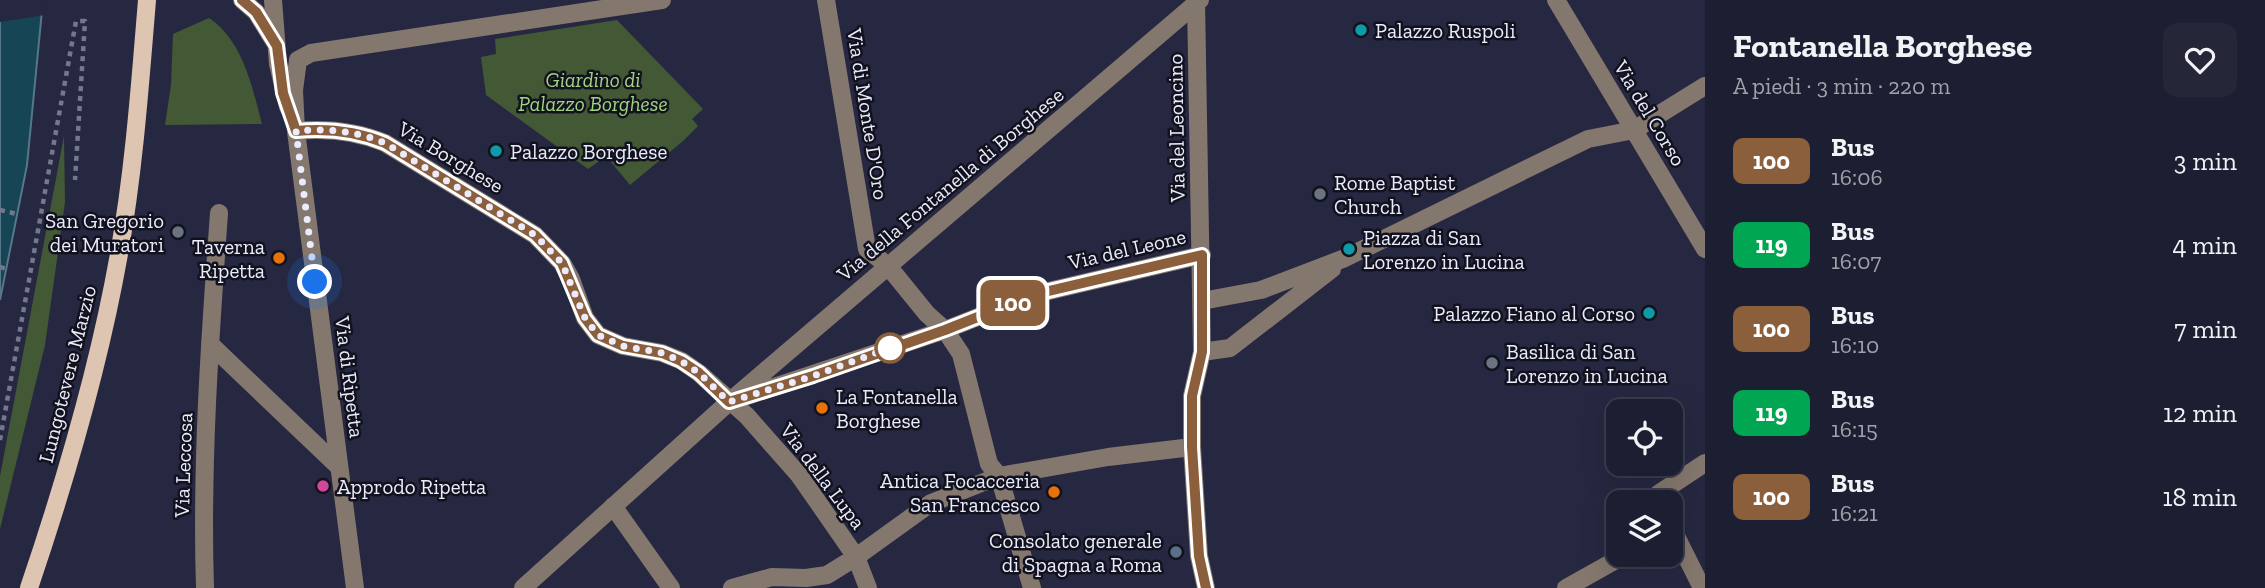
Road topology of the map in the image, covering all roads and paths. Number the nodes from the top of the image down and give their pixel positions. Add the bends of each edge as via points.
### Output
1 (147, 0) edge
2 (242, 0) edge
3 (272, 0) edge
4 (662, 0) edge
5 (826, 0) edge
6 (1556, 0) edge
7 (1198, 1) edge
8 (277, 46) junction
9 (1705, 86) edge
10 (1634, 130) junction
11 (296, 131) junction
12 (75, 180) dead end
13 (0, 210) edge
14 (219, 213) dead end
15 (17, 214) dead end
16 (1705, 248) edge
17 (1202, 255) junction
18 (1345, 258) junction
19 (888, 266) junction
20 (1202, 301) junction
21 (945, 330) junction
22 (210, 344) junction
23 (1202, 352) junction
24 (729, 402) junction
25 (0, 440) edge
26 (1192, 447) junction
27 (1705, 463) edge
28 (339, 467) junction
29 (999, 476) junction
30 (1664, 490) edge
31 (615, 504) junction
32 (1683, 550) edge
33 (856, 557) junction
34 (1606, 566) edge
35 (29, 588) edge
36 (205, 588) edge
37 (355, 588) edge
38 (523, 588) edge
39 (671, 588) edge
40 (732, 588) edge
41 (868, 588) edge
42 (1032, 588) edge
43 (1202, 588) edge
44 (1566, 588) edge
45 (1702, 588) edge

1 - 35 main road, Lungotevere Marzio via 120,253 76,436
2 - 8 street via 256,12
3 - 8 street
4 - 11 street via 311,53 295,66
5 - 19 street, Via di Monte D'Oro via 867,249
6 - 10 street, Via del Corso
7 - 17 street, Via del Leoncino
7 - 19 street, Via della Fontanella di Borghese
8 - 11 street via 283,93
9 - 10 street
10 - 16 street, Via del Corso
10 - 18 street via 1588,139
11 - 24 street, Via Borghese via 358,133 385,143 535,235 562,263 585,318 598,335 681,361
11 - 28 street, Via di Ripetta
12 - 25 path via 85,21 76,21
13 - 15 path
14 - 22 street, Via Leccosa
17 - 20 street, Via del Leoncino
17 - 21 street, Via del Leone via 1036,294
18 - 20 street via 1261,290
18 - 23 street via 1230,348
19 - 21 street, Via di Monte D'Oro
19 - 24 street, Via della Fontanella di Borghese
20 - 23 street, Via del Leoncino
21 - 24 street, Via del Leone
21 - 29 street, Via di Monte D'Oro via 961,354 989,464
22 - 28 street
22 - 36 street, Via Leccosa
23 - 26 street, Via del Leoncino via 1192,396
24 - 31 street, Via della Fontanella di Borghese
24 - 33 street, Via della Lupa via 799,475
26 - 29 street
26 - 43 street, Via del Leoncino
27 - 30 street
28 - 37 street, Via di Ripetta
29 - 33 street via 931,503
29 - 42 street, Via di Monte D'Oro
31 - 38 street, Via della Fontanella di Borghese
31 - 39 street
32 - 45 street
33 - 40 street via 827,575 772,576
33 - 41 street, Via della Lupa
34 - 44 street

